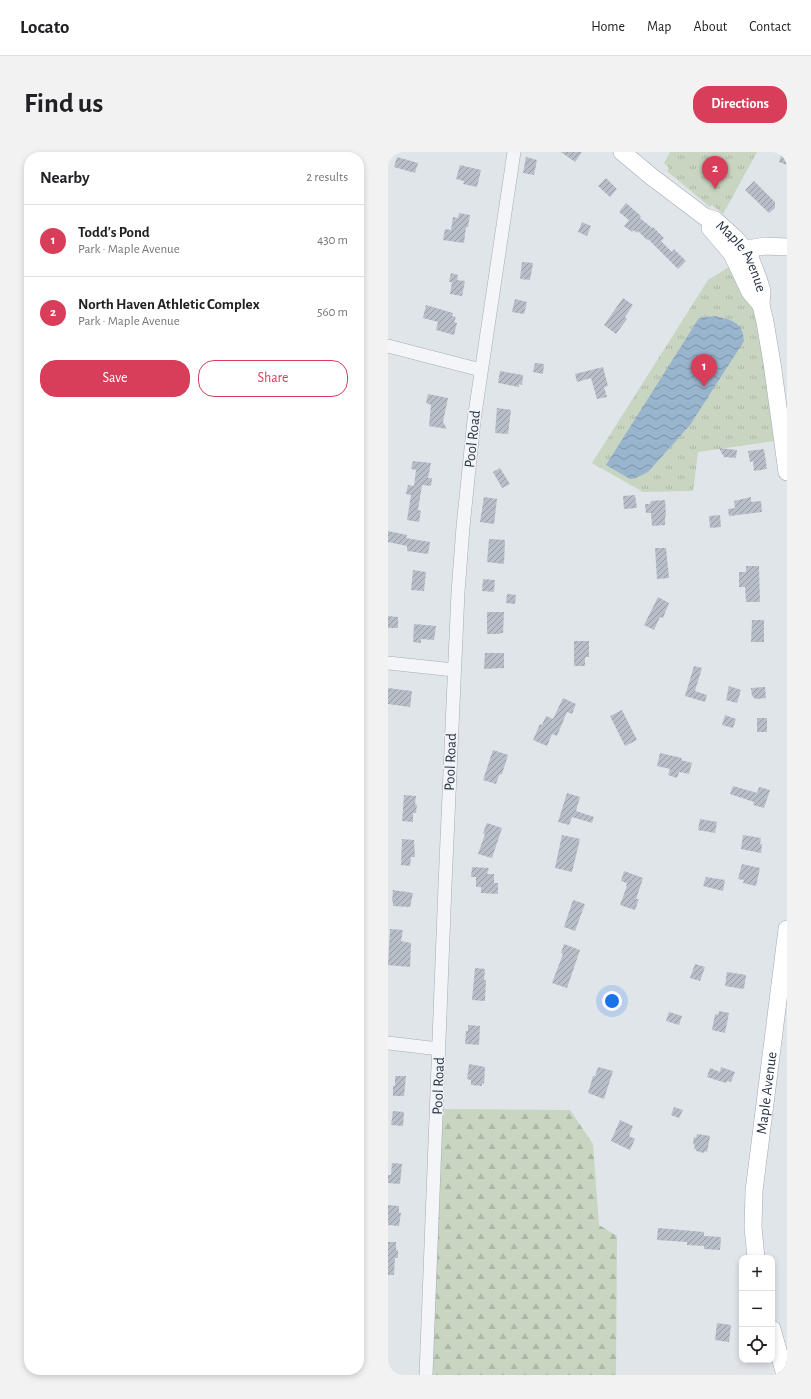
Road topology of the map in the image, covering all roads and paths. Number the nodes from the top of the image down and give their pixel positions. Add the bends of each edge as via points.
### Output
1 (514, 152) edge
2 (622, 152) edge
3 (787, 248) edge
4 (738, 251) junction
5 (388, 346) edge
6 (481, 370) junction
7 (787, 472) edge
8 (388, 664) edge
9 (454, 670) junction
10 (787, 929) edge
11 (388, 1043) edge
12 (439, 1049) junction
13 (756, 1255) edge
14 (775, 1336) edge
15 (783, 1355) edge
16 (426, 1375) edge
17 (785, 1375) edge

1 - 6 street, Pool Road
2 - 4 main road, Maple Avenue via 705,217 717,222 735,238
3 - 4 main road via 765,246
4 - 7 main road, Maple Avenue via 750,292 761,306 772,363
5 - 6 street
6 - 9 street, Pool Road via 463,527
8 - 9 street
9 - 12 street, Pool Road
10 - 13 main road, Maple Avenue via 754,1191
11 - 12 street
12 - 16 street, Pool Road
14 - 15 main road
15 - 17 main road

